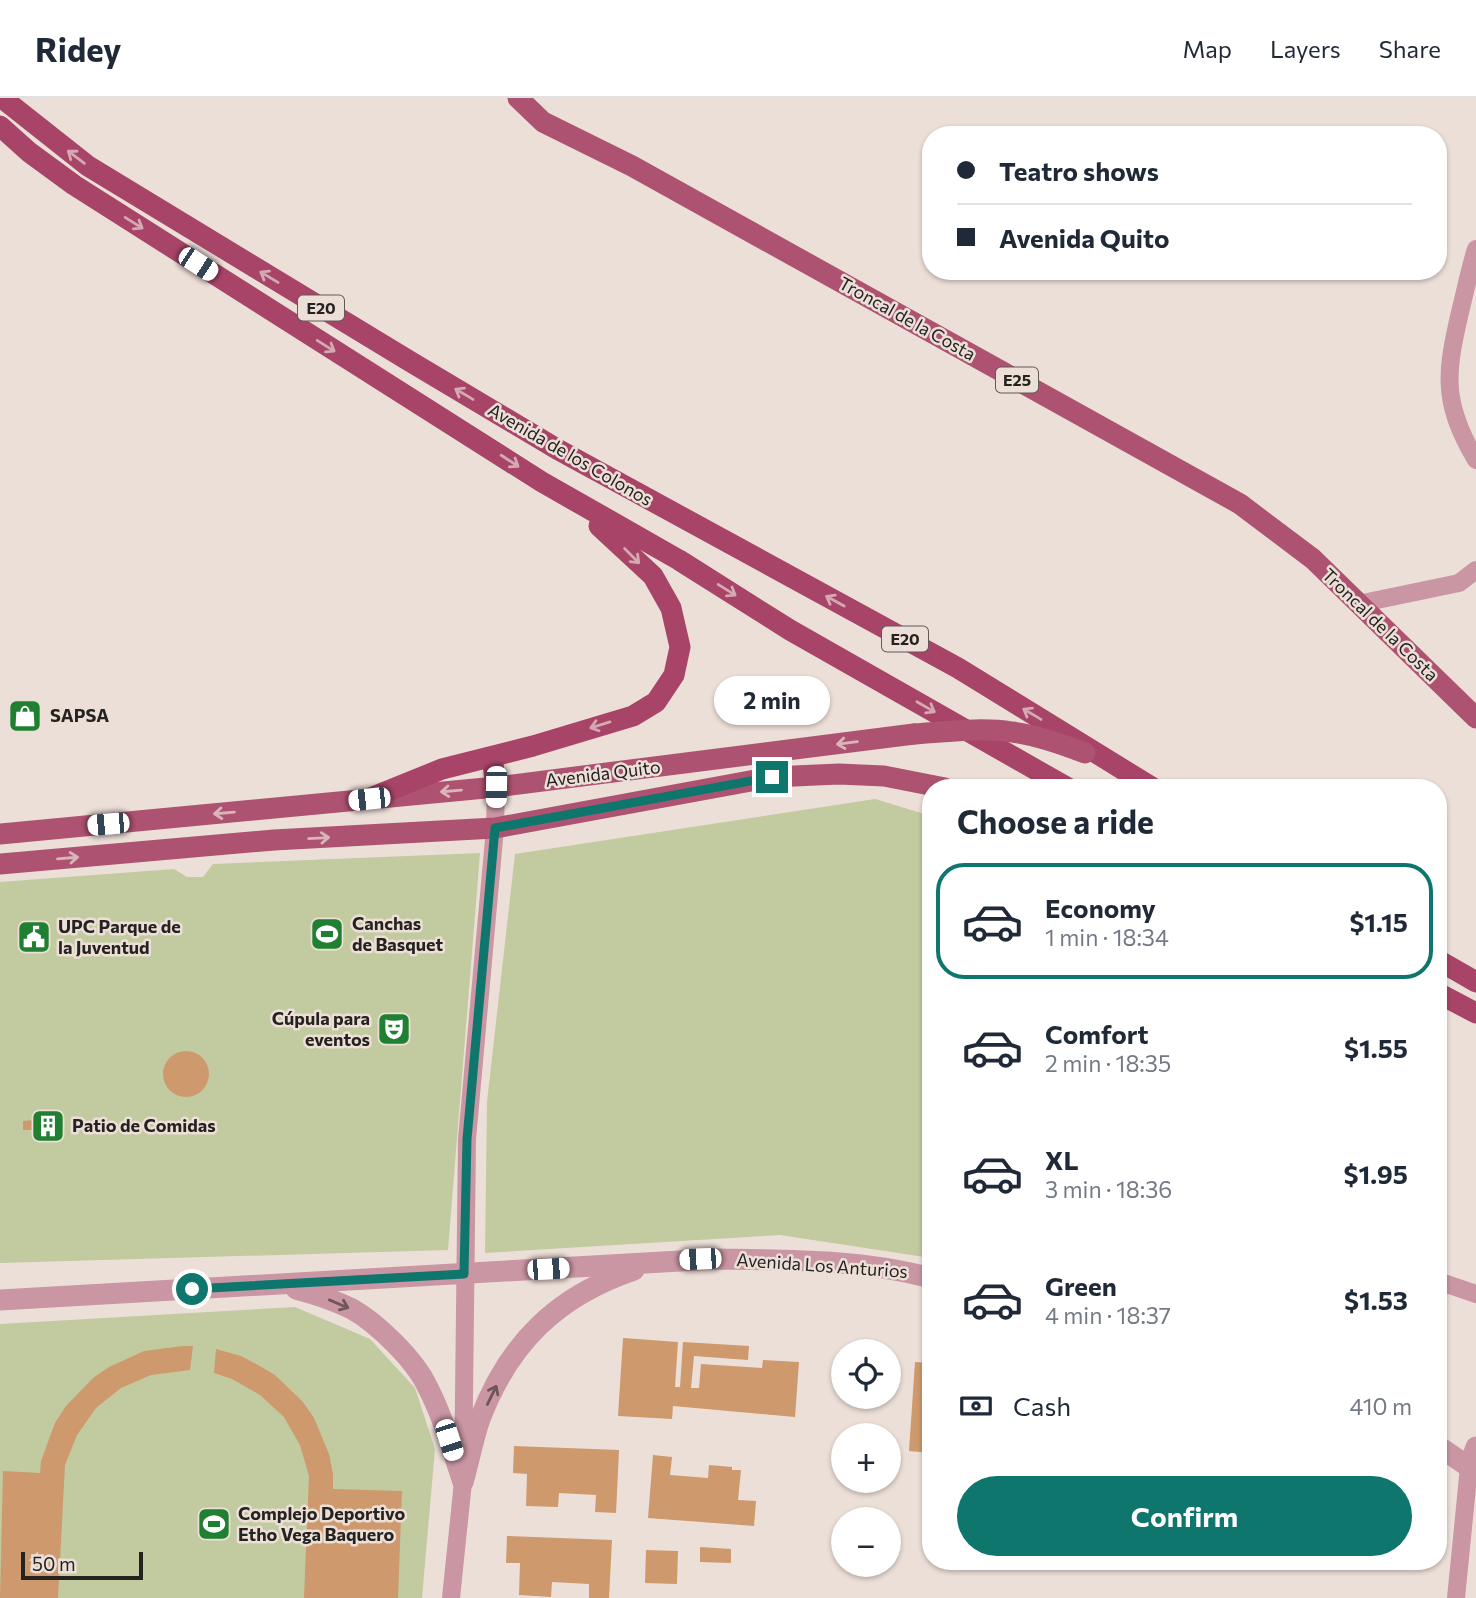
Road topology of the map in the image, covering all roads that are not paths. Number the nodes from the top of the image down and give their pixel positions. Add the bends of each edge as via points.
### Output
1 (2, 98) edge
2 (518, 98) edge
3 (0, 126) edge
4 (1476, 251) edge
5 (1476, 460) edge
6 (542, 482) junction
7 (1476, 570) edge
8 (1358, 604) junction
9 (1476, 718) edge
10 (492, 757) junction
11 (1052, 779) edge
12 (1136, 779) edge
13 (1138, 779) edge
14 (922, 783) edge
15 (496, 787) junction
16 (369, 799) junction
17 (495, 828) junction
18 (0, 834) edge
19 (0, 864) edge
20 (1447, 965) edge
21 (1476, 982) edge
22 (1447, 998) edge
23 (1476, 1013) edge
24 (665, 1260) junction
25 (464, 1274) junction
26 (922, 1276) edge
27 (274, 1284) junction
28 (1447, 1284) edge
29 (1476, 1294) edge
30 (0, 1300) edge
31 (1476, 1447) edge
32 (1447, 1452) edge
33 (1474, 1472) edge
34 (463, 1482) junction
35 (451, 1598) edge
36 (1456, 1598) edge

13 -> 1 highway, Avenida de los Colonos / E20 via 958,668 557,449 400,355 88,166
2 - 8 main road, Troncal de la Costa / E25 via 543,122 632,166 1240,504 1313,559
3 -> 6 highway, Avenida de los Colonos / E20 via 74,185
4 - 5 street via 1449,356 1448,381 1462,438
6 -> 10 highway via 611,534 653,576 671,608 680,647 674,675 656,702 633,716
6 -> 11 highway, Avenida de los Colonos / E20
7 - 8 street via 1459,583
8 - 9 main road, Troncal de la Costa / E25
10 - 15 highway
10 - 16 highway via 442,769
12 -> 15 main road, Avenida Quito, bridge via 1051,740 984,729
14 - 17 main road, Avenida Quito via 839,774 772,777
15 -> 16 main road, Avenida Quito
15 - 17 street
16 -> 18 main road, Avenida Quito
19 -> 17 main road, Avenida Quito via 274,840
17 - 25 street via 467,1139
20 - 21 highway
22 - 23 highway
24 - 25 street, Avenida Los Anturios
24 - 26 street, Avenida Los Anturios via 791,1260 897,1269
34 -> 24 street via 480,1419 502,1374 531,1333 567,1300 613,1277
25 - 27 street, Avenida Los Anturios
25 - 34 street
27 - 30 street, Avenida Los Anturios
27 -> 34 street via 353,1310 404,1354 426,1383
28 - 29 street
31 - 33 street
32 - 33 street
33 - 36 street
34 - 35 street

